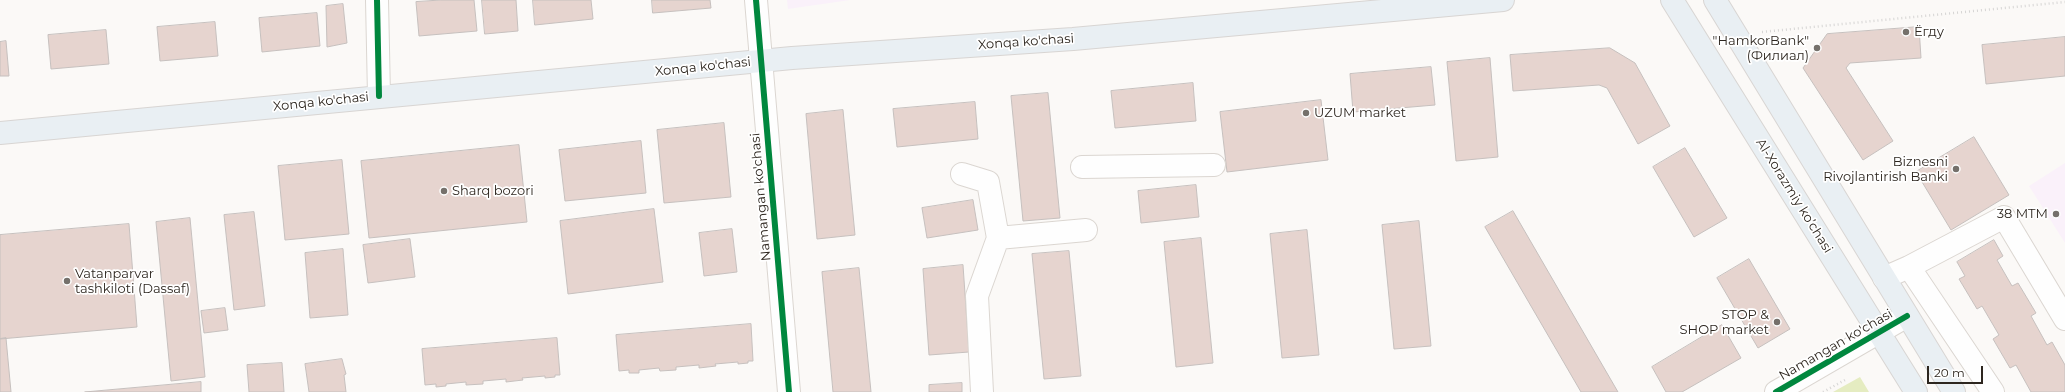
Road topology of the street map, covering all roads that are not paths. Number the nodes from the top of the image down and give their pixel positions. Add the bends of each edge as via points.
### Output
1 (377, 0) edge
2 (756, 0) edge
3 (1503, 0) edge
4 (1672, 0) edge
5 (1715, 0) edge
6 (762, 61) junction
7 (379, 96) junction
8 (0, 133) edge
9 (1214, 165) dead end
10 (1082, 167) dead end
11 (962, 174) dead end
12 (1086, 230) dead end
13 (998, 238) junction
14 (1909, 267) junction
15 (1884, 278) junction
16 (1907, 316) junction
17 (2065, 319) edge
18 (1879, 334) junction
19 (789, 392) edge
20 (982, 392) edge
21 (1776, 392) edge
22 (1916, 392) edge
23 (1954, 392) edge
24 (1993, 392) edge

1 - 7 street
2 - 6 street, Namangan ko'chasi
3 - 6 main road, Xonqa ko'chasi via 1080,39
4 - 18 main road, Al-Xorazmiy ko’chasi
5 - 15 main road
6 - 7 main road, Xonqa ko'chasi
6 - 19 street, Namangan ko'chasi
7 - 8 main road, Xonqa ko'chasi
9 - 10 street
11 - 13 street via 988,182
12 - 13 street
13 - 20 street via 977,296
14 - 15 street
14 - 17 street via 2004,217
14 - 24 street
15 - 16 main road
16 - 18 street, Namangan ko'chasi
16 - 23 main road
18 - 21 street, Namangan ko'chasi
18 - 22 main road, Al-Xorazmiy ko’chasi

